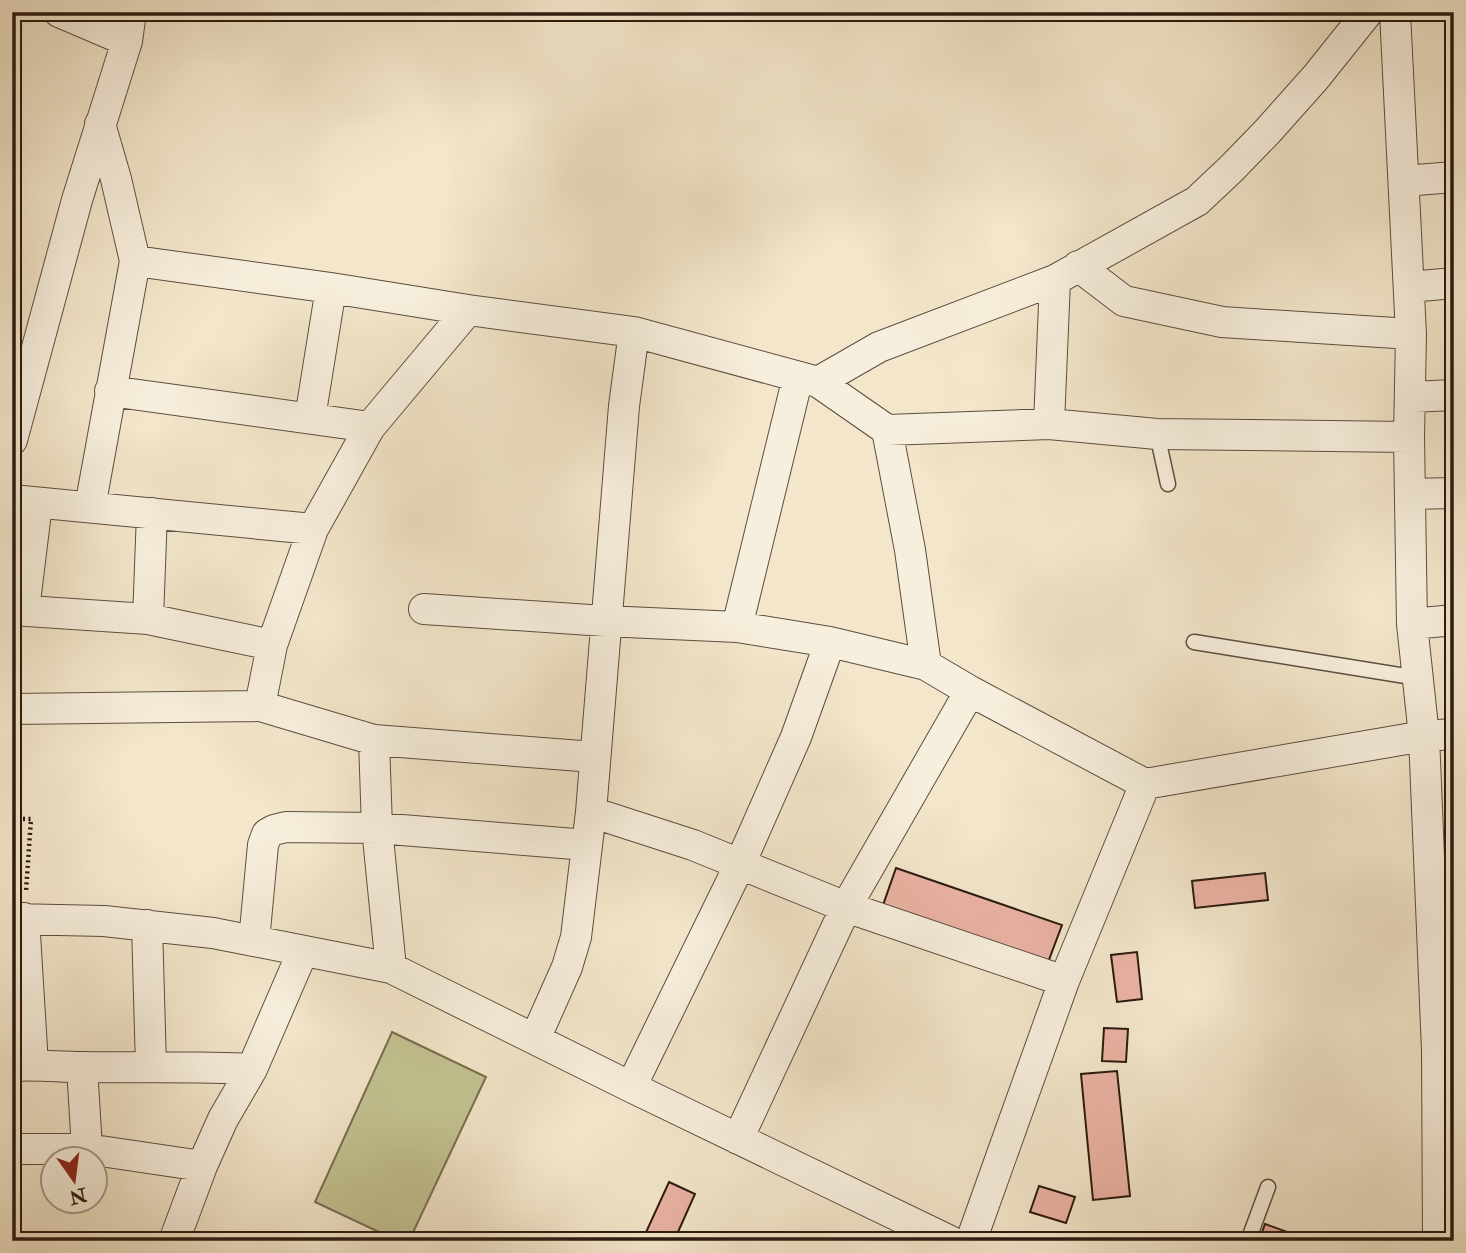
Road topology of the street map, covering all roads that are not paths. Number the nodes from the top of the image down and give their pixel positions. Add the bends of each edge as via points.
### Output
1 (59, 12) edge
2 (1368, 12) edge
3 (1395, 12) edge
4 (129, 27) edge
5 (100, 124) junction
6 (1454, 177) edge
7 (1404, 181) junction
8 (135, 261) junction
9 (1067, 273) junction
10 (1454, 283) edge
11 (1409, 286) junction
12 (331, 288) junction
13 (468, 310) junction
14 (634, 332) junction
15 (1411, 334) junction
16 (808, 379) junction
17 (110, 391) junction
18 (1454, 395) edge
19 (1410, 397) junction
20 (310, 418) junction
21 (1049, 424) junction
22 (370, 427) junction
23 (887, 430) junction
24 (1157, 434) junction
25 (1409, 436) junction
26 (12, 440) edge
27 (1168, 484) dead end
28 (1410, 494) junction
29 (1454, 494) edge
30 (25, 502) edge
31 (90, 507) junction
32 (152, 513) junction
33 (313, 529) junction
34 (18, 610) edge
35 (425, 610) dead end
36 (148, 619) junction
37 (1454, 620) edge
38 (606, 621) junction
39 (1412, 624) junction
40 (737, 628) junction
41 (830, 642) junction
42 (1194, 642) dead end
43 (272, 645) junction
44 (926, 665) junction
45 (1418, 678) junction
46 (970, 691) junction
47 (260, 706) junction
48 (12, 709) edge
49 (1454, 734) edge
50 (1424, 736) junction
51 (374, 740) junction
52 (594, 757) junction
53 (1145, 784) junction
54 (591, 812) junction
55 (377, 828) junction
56 (1441, 837) edge
57 (587, 845) junction
58 (740, 864) junction
59 (846, 907) junction
60 (18, 919) edge
61 (147, 925) junction
62 (254, 941) junction
63 (303, 951) junction
64 (391, 968) junction
65 (1064, 981) junction
66 (535, 1039) junction
67 (1445, 1051) edge
68 (23, 1065) edge
69 (82, 1067) junction
70 (150, 1067) junction
71 (252, 1069) junction
72 (631, 1087) junction
73 (738, 1139) junction
74 (87, 1144) edge
75 (12, 1149) edge
76 (38, 1149) edge
77 (108, 1152) edge
78 (1446, 1155) edge
79 (202, 1166) junction
80 (1269, 1187) dead end
81 (174, 1241) edge
82 (950, 1241) edge
83 (971, 1241) edge
84 (1248, 1241) edge
85 (1438, 1241) edge

1 - 4 street
2 - 9 street via 1267,132 1197,201
3 - 7 street
4 - 5 street
5 - 8 street
5 - 26 street
6 - 7 street
7 - 11 street
8 - 12 street
8 - 17 street
9 - 15 street via 1124,301 1222,323
9 - 16 street
9 - 21 street
10 - 11 street
11 - 15 street
12 - 13 street
12 - 20 street
13 - 14 street
13 - 22 street
14 - 16 street
14 - 38 street
15 - 19 street
16 - 23 street
16 - 40 street
17 - 20 street
17 - 31 street
18 - 19 street
19 - 25 street
20 - 22 street
21 - 23 street
21 - 24 street
22 - 33 street
23 - 44 street
24 - 25 street
24 - 27 lane
25 - 28 street
28 - 29 street
28 - 39 street
30 - 31 street
30 - 34 street
31 - 32 street
32 - 33 street
32 - 36 street
33 - 43 street
34 - 36 street
35 - 38 street
36 - 43 street
37 - 39 street
38 - 40 street
38 - 52 street
39 - 45 street
40 - 41 street
41 - 44 street
41 - 58 street via 796,737
42 - 45 lane
43 - 47 street
44 - 46 street
45 - 50 street
46 - 53 street
46 - 59 street
47 - 48 street
47 - 51 street
49 - 50 street
50 - 53 street
50 - 56 street
51 - 52 street
51 - 55 street
52 - 54 street
53 - 65 street
54 - 57 street
54 - 58 street
55 - 57 street
55 - 62 street via 286,827 267,834
55 - 64 street
56 - 67 street
57 - 66 street via 576,937
58 - 59 street
58 - 72 street
59 - 65 street
59 - 73 street
60 - 61 street
60 - 68 street
61 - 62 street
61 - 70 street
62 - 63 street
63 - 64 street
63 - 71 street
64 - 66 street
65 - 83 street
66 - 72 street
67 - 78 street
68 - 69 street
69 - 70 street
69 - 74 street
70 - 71 street
71 - 79 street
72 - 73 street
73 - 82 street
75 - 76 street
77 - 79 street
78 - 85 street
79 - 81 street
80 - 84 lane

